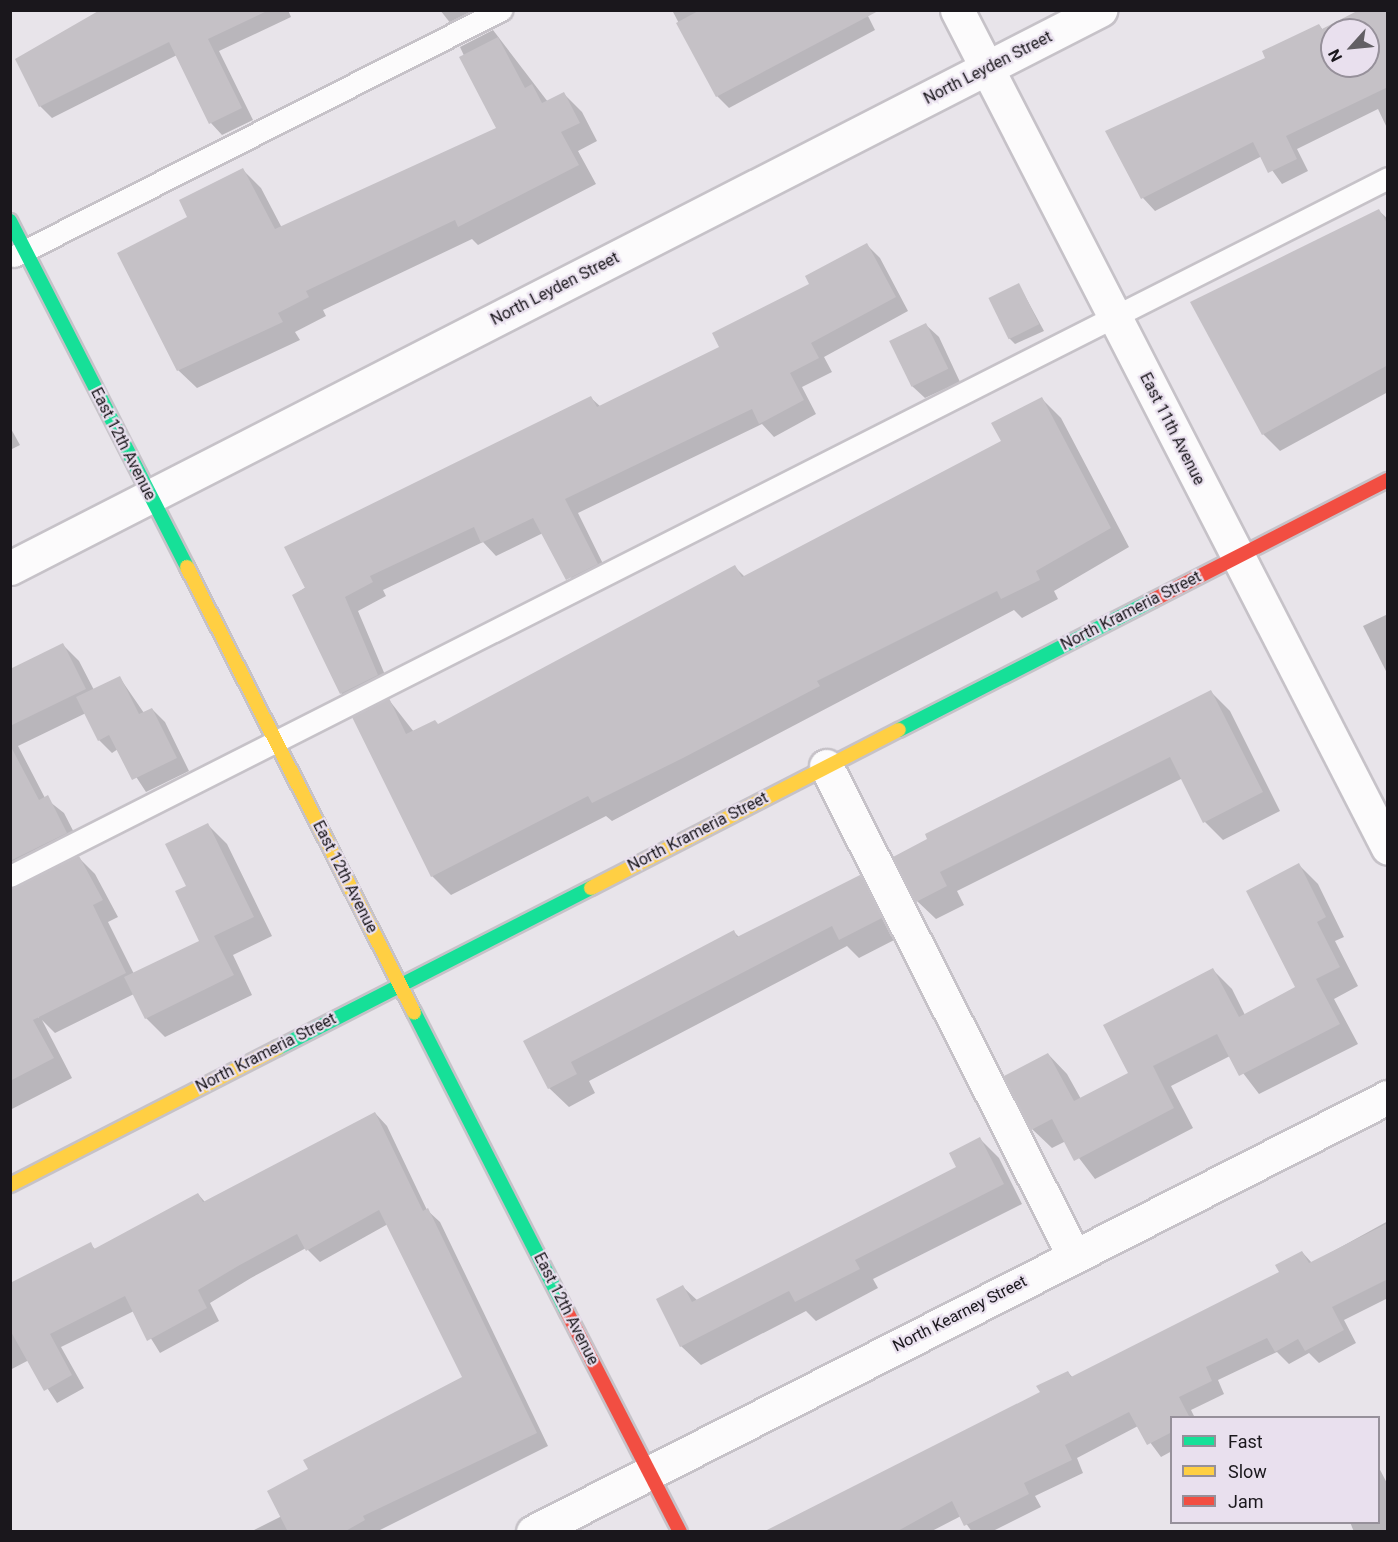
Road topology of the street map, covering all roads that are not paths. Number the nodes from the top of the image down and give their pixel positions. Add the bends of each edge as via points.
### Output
1 (501, 10) edge
2 (957, 10) edge
3 (1100, 10) edge
4 (986, 69) junction
5 (1388, 178) edge
6 (10, 221) edge
7 (18, 254) edge
8 (1114, 317) junction
9 (1388, 480) edge
10 (150, 497) junction
11 (1238, 556) junction
12 (10, 568) edge
13 (275, 741) junction
14 (826, 766) junction
15 (1388, 848) edge
16 (10, 876) edge
17 (400, 984) junction
18 (1388, 1097) edge
19 (10, 1185) edge
20 (1074, 1256) junction
21 (650, 1473) junction
22 (533, 1532) edge
23 (680, 1532) edge

1 - 7 lane
2 - 4 street, East 11th Avenue
3 - 4 street, North Leyden Street
4 - 8 street, East 11th Avenue
4 - 10 street, North Leyden Street
5 - 8 lane
6 - 7 street, East 12th Avenue
7 - 10 street, East 12th Avenue
8 - 11 street, East 11th Avenue
8 - 13 lane
9 - 11 street, North Krameria Street
10 - 12 street, North Leyden Street
10 - 13 street, East 12th Avenue
11 - 14 street, North Krameria Street
11 - 15 street, East 11th Avenue
13 - 16 lane
13 - 17 street, East 12th Avenue
14 - 17 street, North Krameria Street
14 - 20 street
17 - 19 street, North Krameria Street
17 - 21 street, East 12th Avenue
18 - 20 street, North Kearney Street
20 - 21 street, North Kearney Street
21 - 22 street, North Kearney Street
21 - 23 street, East 12th Avenue

